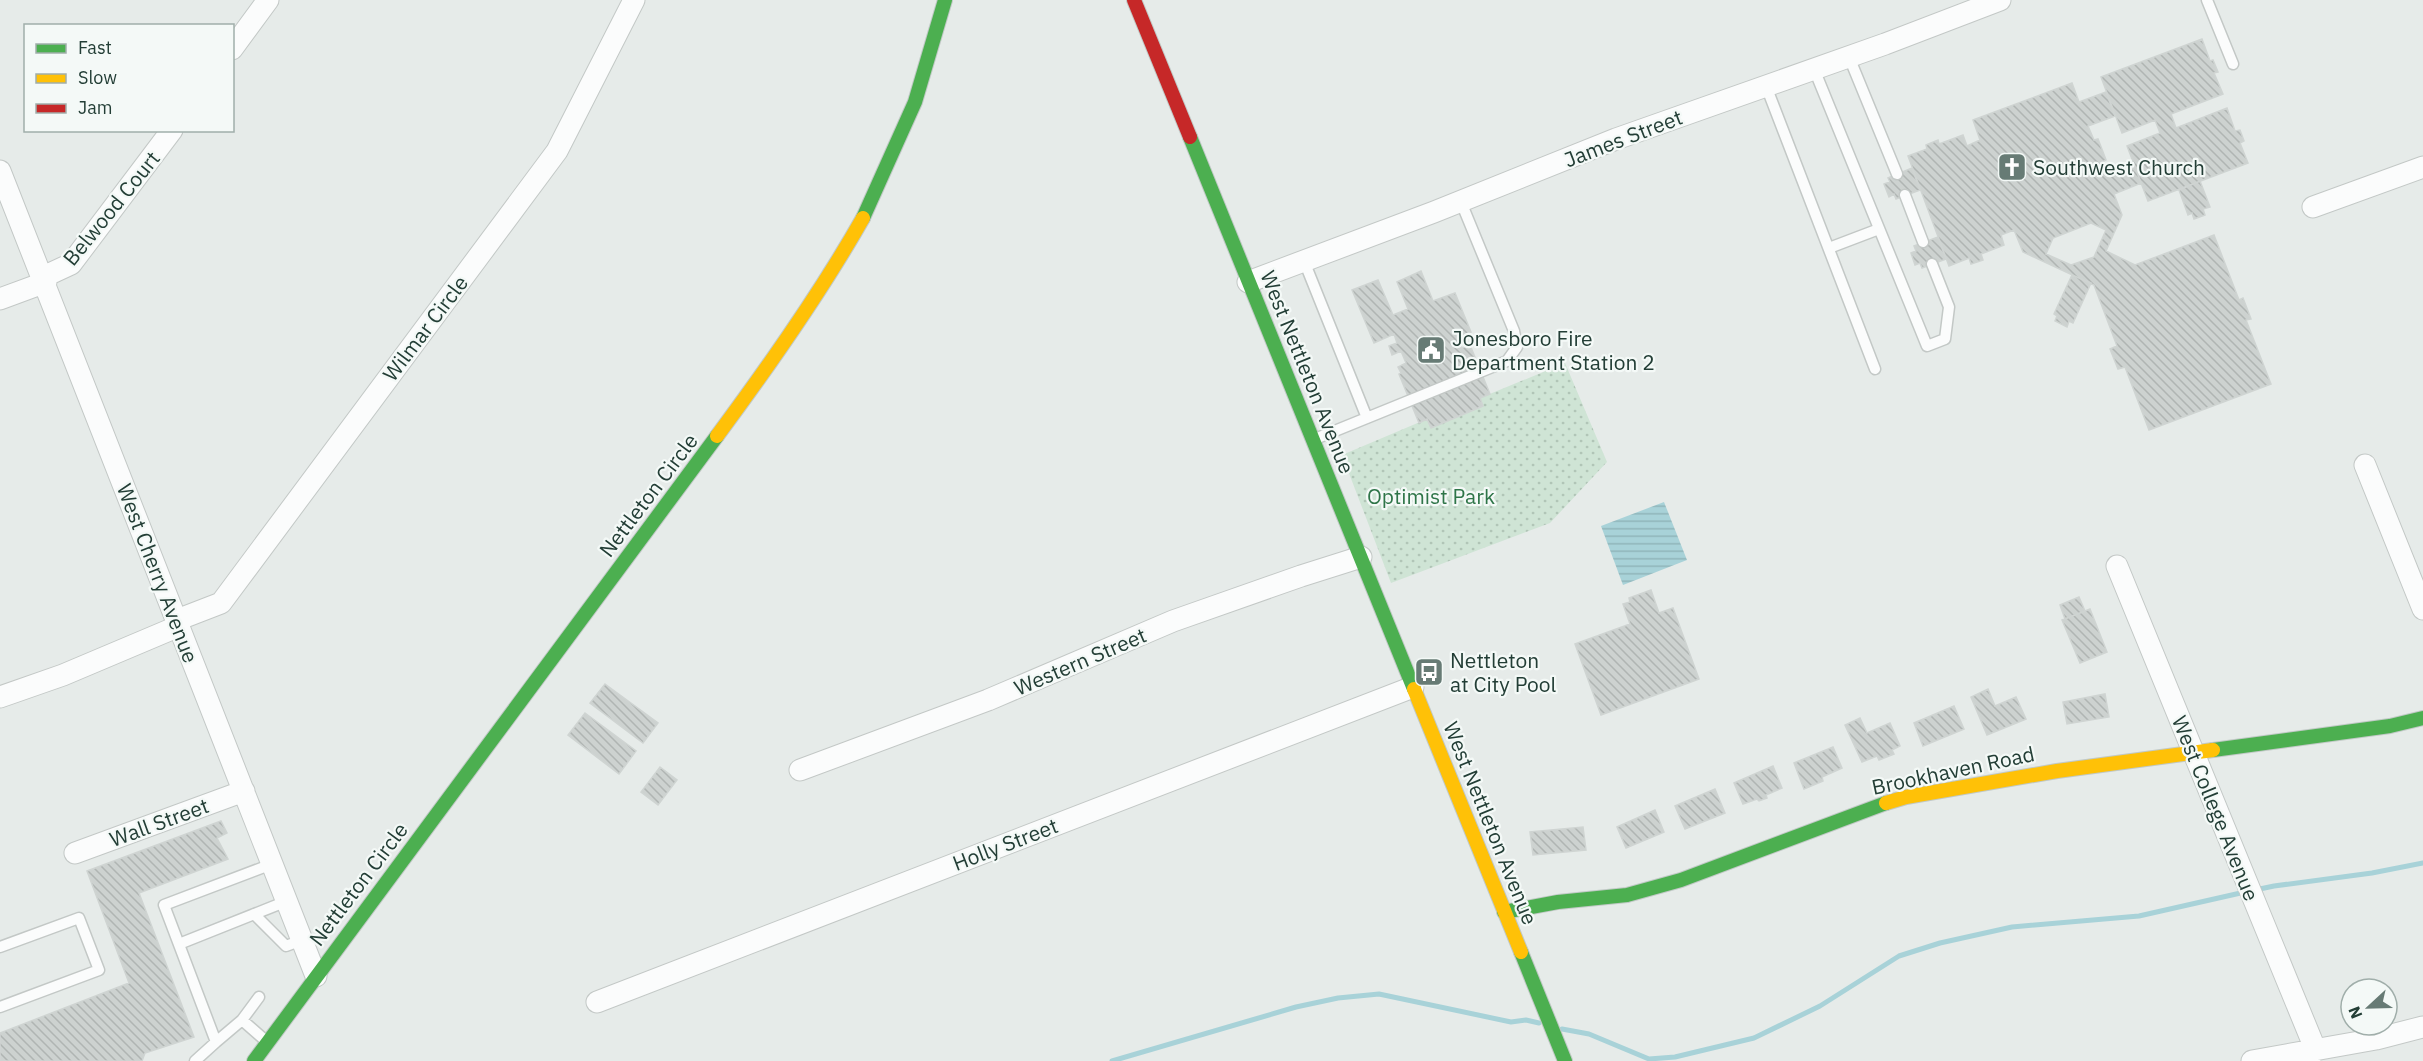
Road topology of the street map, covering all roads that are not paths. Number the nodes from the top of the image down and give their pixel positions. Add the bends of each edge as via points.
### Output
1 (268, 0) edge
2 (634, 0) edge
3 (945, 0) edge
4 (1134, 0) edge
5 (2000, 0) edge
6 (2207, 0) edge
7 (1968, 6) edge
8 (234, 46) edge
9 (1849, 57) junction
10 (2233, 64) dead end
11 (1814, 69) junction
12 (1766, 86) junction
13 (170, 132) edge
14 (2423, 168) edge
15 (0, 171) edge
16 (1897, 174) dead end
17 (1905, 195) dead end
18 (1461, 202) junction
19 (2313, 207) dead end
20 (1879, 229) junction
21 (1923, 242) dead end
22 (1829, 248) junction
23 (1304, 261) junction
24 (1932, 264) dead end
25 (45, 280) junction
26 (1248, 282) junction
27 (0, 299) edge
28 (1875, 369) dead end
29 (1367, 418) junction
30 (1313, 440) junction
31 (2365, 465) dead end
32 (1361, 557) junction
33 (2117, 566) dead end
34 (2423, 609) edge
35 (178, 623) junction
36 (1413, 687) junction
37 (0, 697) edge
38 (2423, 718) edge
39 (2193, 753) junction
40 (800, 770) dead end
41 (244, 791) junction
42 (75, 853) dead end
43 (272, 864) junction
44 (287, 901) junction
45 (1504, 912) junction
46 (254, 914) junction
47 (302, 940) junction
48 (179, 944) junction
49 (0, 946) edge
50 (316, 976) junction
51 (259, 997) dead end
52 (597, 1002) dead end
53 (0, 1007) edge
54 (242, 1020) junction
55 (2423, 1027) edge
56 (216, 1042) junction
57 (268, 1043) junction
58 (2316, 1051) junction
59 (195, 1061) edge
60 (255, 1061) edge
61 (1565, 1061) edge
62 (2252, 1061) edge

1 - 8 street
2 - 35 street, Wilmar Circle via 557,151 221,603
3 - 50 street, Nettleton Circle via 915,102 872,201 837,264 758,381
4 - 26 street, West Nettleton Avenue
5 - 7 street, James Street
6 - 10 lane
7 - 9 street, James Street
9 - 11 street, James Street
9 - 16 lane
11 - 12 street, James Street
11 - 20 lane
12 - 18 street, James Street via 1616,139
12 - 22 lane
13 - 25 street, Belwood Court via 71,264
14 - 19 street
15 - 25 street, West Cherry Avenue
17 - 21 lane
18 - 23 street, James Street
18 - 29 lane via 1517,347 1507,360
20 - 22 lane
20 - 24 lane via 1927,346 1945,339 1949,307
22 - 28 lane
23 - 26 street, James Street
23 - 29 lane
25 - 27 street, Belwood Court
25 - 35 street, West Cherry Avenue
26 - 30 street, West Nettleton Avenue
29 - 30 lane
30 - 32 street, West Nettleton Avenue
31 - 34 street
32 - 36 street, West Nettleton Avenue
32 - 40 street, Western Street via 1173,621 988,700
33 - 39 street, West College Avenue
35 - 37 street, Wilmar Circle via 63,675
35 - 41 street, West Cherry Avenue
36 - 45 street, West Nettleton Avenue
36 - 52 street, Holly Street
38 - 39 street, Brookhaven Road via 2348,733
39 - 45 street, Brookhaven Road via 1906,797 1681,880 1627,895
39 - 58 street, West College Avenue
41 - 42 street, Wall Street
41 - 43 street, West Cherry Avenue
43 - 44 street, West Cherry Avenue
43 - 48 lane via 164,905
44 - 46 lane
44 - 47 street, West Cherry Avenue
45 - 61 street, West Nettleton Avenue
46 - 47 lane via 286,946
46 - 48 lane
47 - 50 street, West Cherry Avenue
48 - 56 lane
49 - 53 lane via 79,918 99,970
50 - 57 street, Nettleton Circle
51 - 54 lane
54 - 56 lane
54 - 57 lane
55 - 58 street
56 - 59 lane
57 - 60 street, Nettleton Circle
58 - 62 street

